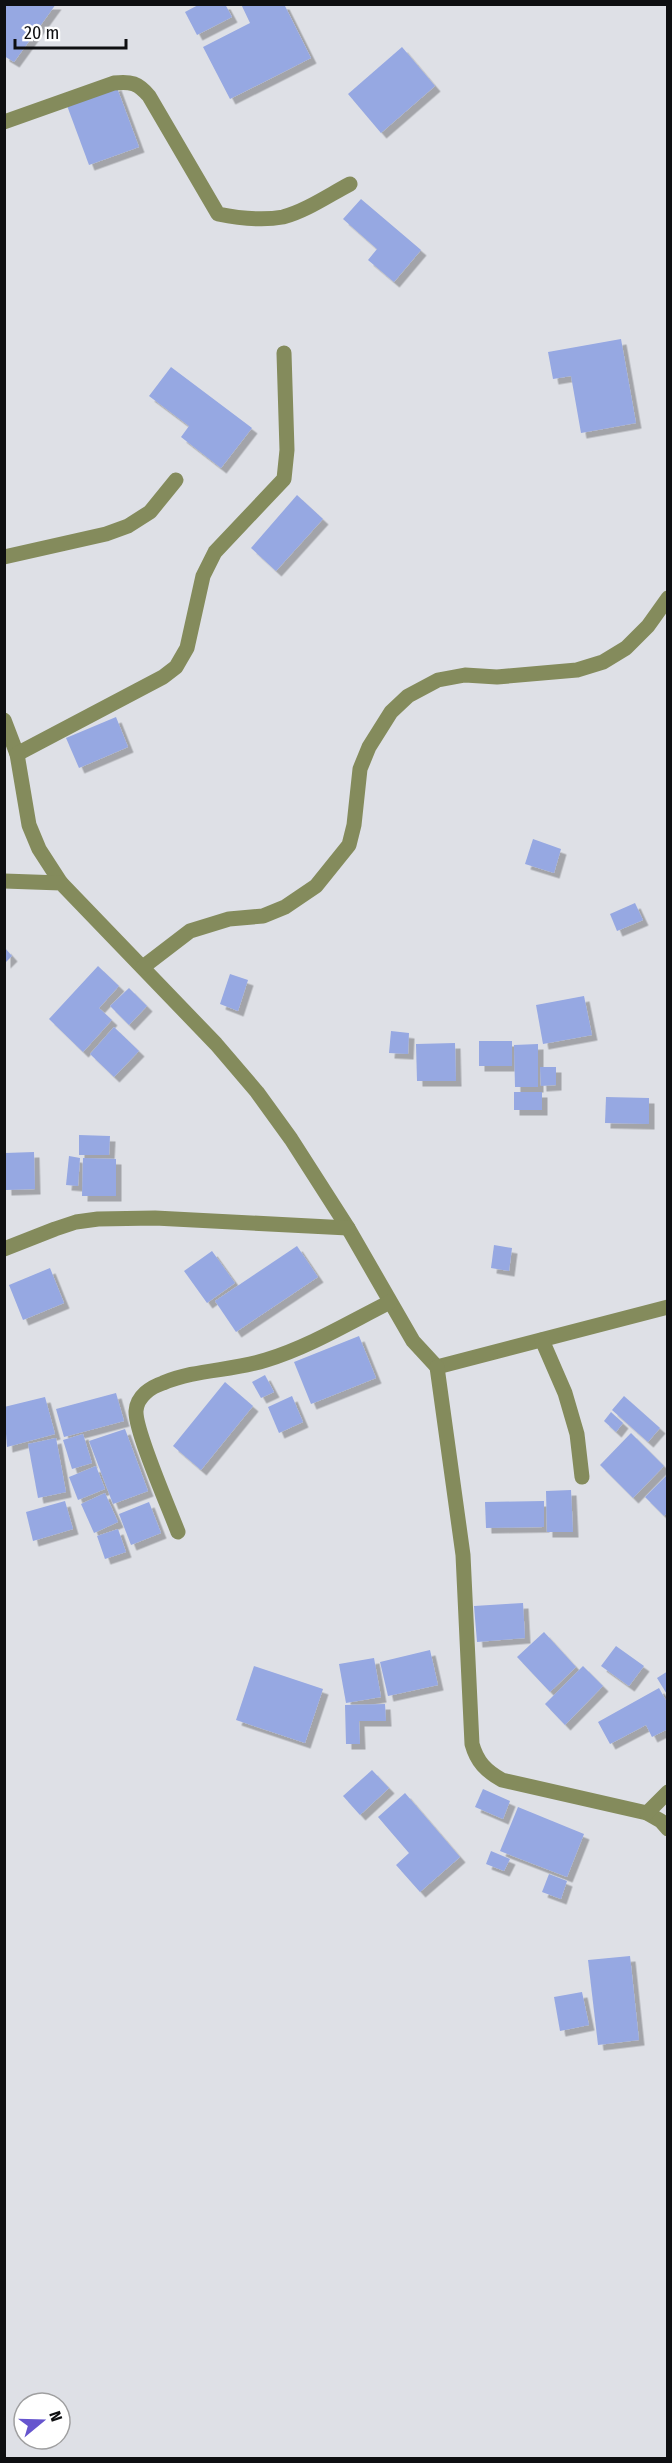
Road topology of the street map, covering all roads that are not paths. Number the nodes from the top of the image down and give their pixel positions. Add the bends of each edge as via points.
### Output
1 (4, 122) edge
2 (350, 184) dead end
3 (284, 353) dead end
4 (176, 480) dead end
5 (4, 557) edge
6 (668, 598) edge
7 (4, 720) edge
8 (17, 754) junction
9 (4, 881) edge
10 (62, 884) junction
11 (143, 967) junction
12 (348, 1228) junction
13 (4, 1249) edge
14 (390, 1302) junction
15 (668, 1307) edge
16 (542, 1340) junction
17 (437, 1367) junction
18 (582, 1477) dead end
19 (178, 1532) dead end
20 (668, 1792) edge
21 (647, 1813) junction
22 (668, 1829) edge

1 - 2 street via 129,81 141,86 149,96 218,214 282,217
3 - 8 street via 284,478 215,552 203,576 187,648 176,667
4 - 5 street via 150,512 128,526
6 - 11 street via 626,648 603,662 577,670 465,675 438,680 408,696 391,712 369,747 360,769 349,844 316,886 285,907 263,916 190,931
7 - 8 street
8 - 10 street via 29,825
9 - 10 street
10 - 11 street
11 - 12 street via 257,1092
12 - 13 street via 155,1218 98,1219 76,1222
12 - 14 street
14 - 17 street via 413,1341
14 - 19 street via 267,1360 197,1373 144,1392 136,1410 139,1429
15 - 16 street
16 - 17 street
16 - 18 street via 565,1393 577,1434
17 - 21 street via 463,1554 472,1744 476,1759 502,1780
20 - 21 street
21 - 22 street

